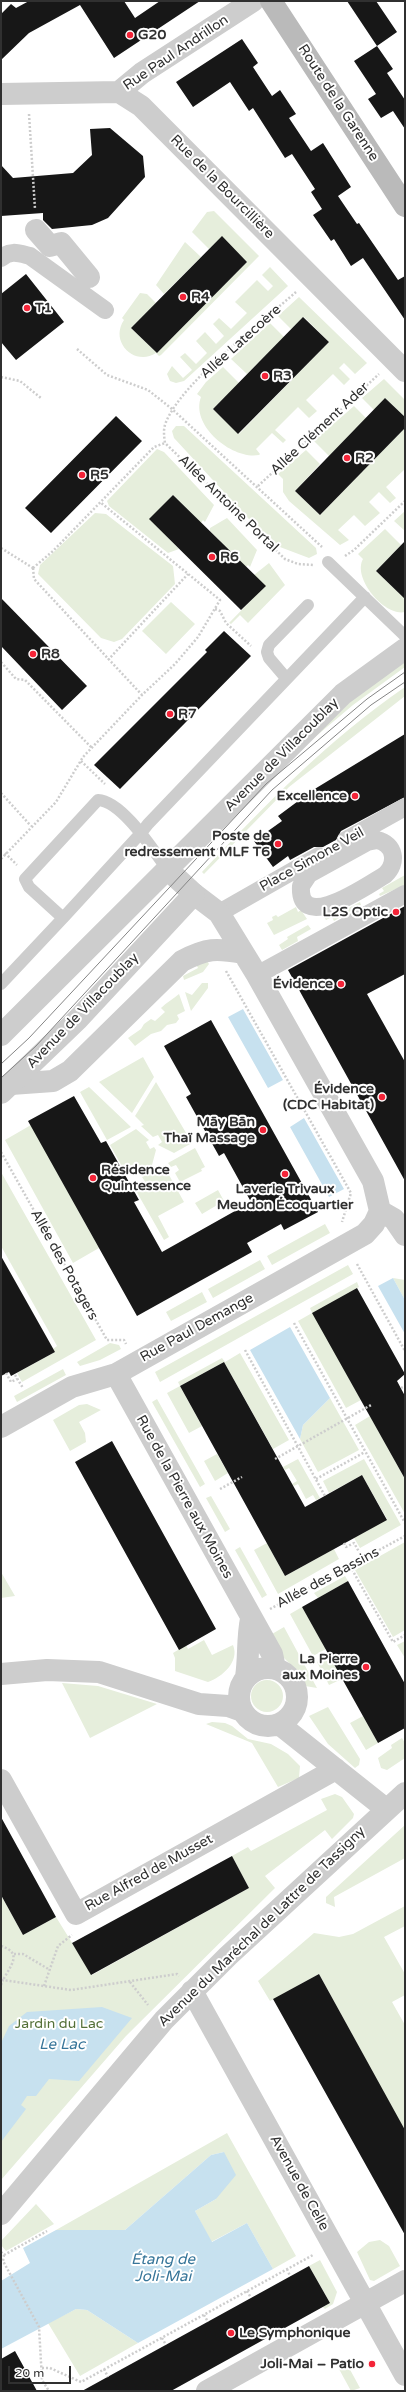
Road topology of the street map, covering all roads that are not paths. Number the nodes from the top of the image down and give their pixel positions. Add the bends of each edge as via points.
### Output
1 (253, 1) edge
2 (271, 1) edge
3 (119, 92) junction
4 (1, 94) edge
5 (405, 206) edge
6 (36, 230) road end
7 (1, 258) edge
8 (90, 277) dead end
9 (105, 310) dead end
10 (405, 371) edge
11 (328, 562) road end
12 (365, 597) junction
13 (308, 605) dead end
14 (405, 636) edge
15 (405, 649) edge
16 (286, 678) junction
17 (405, 807) edge
18 (141, 833) junction
19 (167, 869) junction
20 (194, 894) junction
21 (405, 894) edge
22 (328, 907) joint
23 (219, 913) junction
24 (63, 918) junction
25 (244, 953) junction
26 (257, 975) junction
27 (1, 984) edge
28 (1, 1035) edge
29 (6, 1088) edge
30 (380, 1211) junction
31 (405, 1235) edge
32 (116, 1374) junction
33 (1, 1427) edge
34 (251, 1619) junction
35 (275, 1668) junction
36 (27, 1671) junction
37 (1, 1674) edge
38 (246, 1678) junction
39 (1, 1687) edge
40 (242, 1711) junction
41 (278, 1724) junction
42 (336, 1769) junction
43 (1, 1780) edge
44 (405, 1793) edge
45 (386, 1809) junction
46 (192, 1991) junction
47 (1, 2214) edge
48 (405, 2281) edge
49 (366, 2304) junction
50 (405, 2374) edge
51 (207, 2391) edge

1 - 3 street, Rue Paul Andrillon via 142,73
2 - 5 main road, Route de la Garenne
3 - 4 street
3 - 10 street, Rue de la Bourcillière via 141,106
6 - 8 street via 50,246 61,243
7 - 9 street via 8,253 16,252 30,256
11 - 12 lane
12 - 14 lane
12 - 16 lane
13 - 16 lane via 270,645 267,652
15 - 19 street, Avenue de Villacoublay via 343,694
16 - 18 lane
17 - 23 street, Place Simone Veil
18 - 19 lane
18 - 24 lane
18 - 24 lane via 108,802 98,800 27,875 25,878 29,887
19 - 20 street
19 - 28 street, Avenue de Villacoublay
20 - 23 street
20 - 29 street, Avenue de Villacoublay via 78,1019
21 - 26 street
22 - 22 street via 389,871 394,857 390,847 382,841 371,840 306,877 301,891 305,901 313,907
23 - 25 street
24 - 27 lane
25 - 26 street
25 - 29 street, Avenue de Villacoublay via 217,948 201,951 182,961 70,1071 53,1081
26 - 30 street via 373,1181
30 - 31 street via 394,1219
30 - 32 street, Rue Paul Demange via 374,1224 365,1234
32 - 33 street, Rue Paul Demange via 72,1388
32 - 34 street, Rue de la Pierre aux Moines
34 - 35 street, Rue de la Pierre aux Moines via 272,1654
34 - 38 street
35 - 38 street via 262,1669
35 - 41 street via 288,1676 297,1693 293,1712
36 - 37 street
36 - 39 street
36 - 40 street via 99,1672 199,1704 228,1706
38 - 40 street via 239,1693
40 - 41 street via 250,1720 262,1726
41 - 42 street
42 - 43 street, Rue Alfred de Musset via 76,1914
42 - 45 street
44 - 45 street, Avenue du Maréchal de Lattre de Tassigny
45 - 46 street, Avenue du Maréchal de Lattre de Tassigny
46 - 47 street, Avenue du Maréchal de Lattre de Tassigny via 164,2020
46 - 49 street, Avenue de Celle
48 - 49 street
49 - 50 street, Avenue de Celle
49 - 51 street

